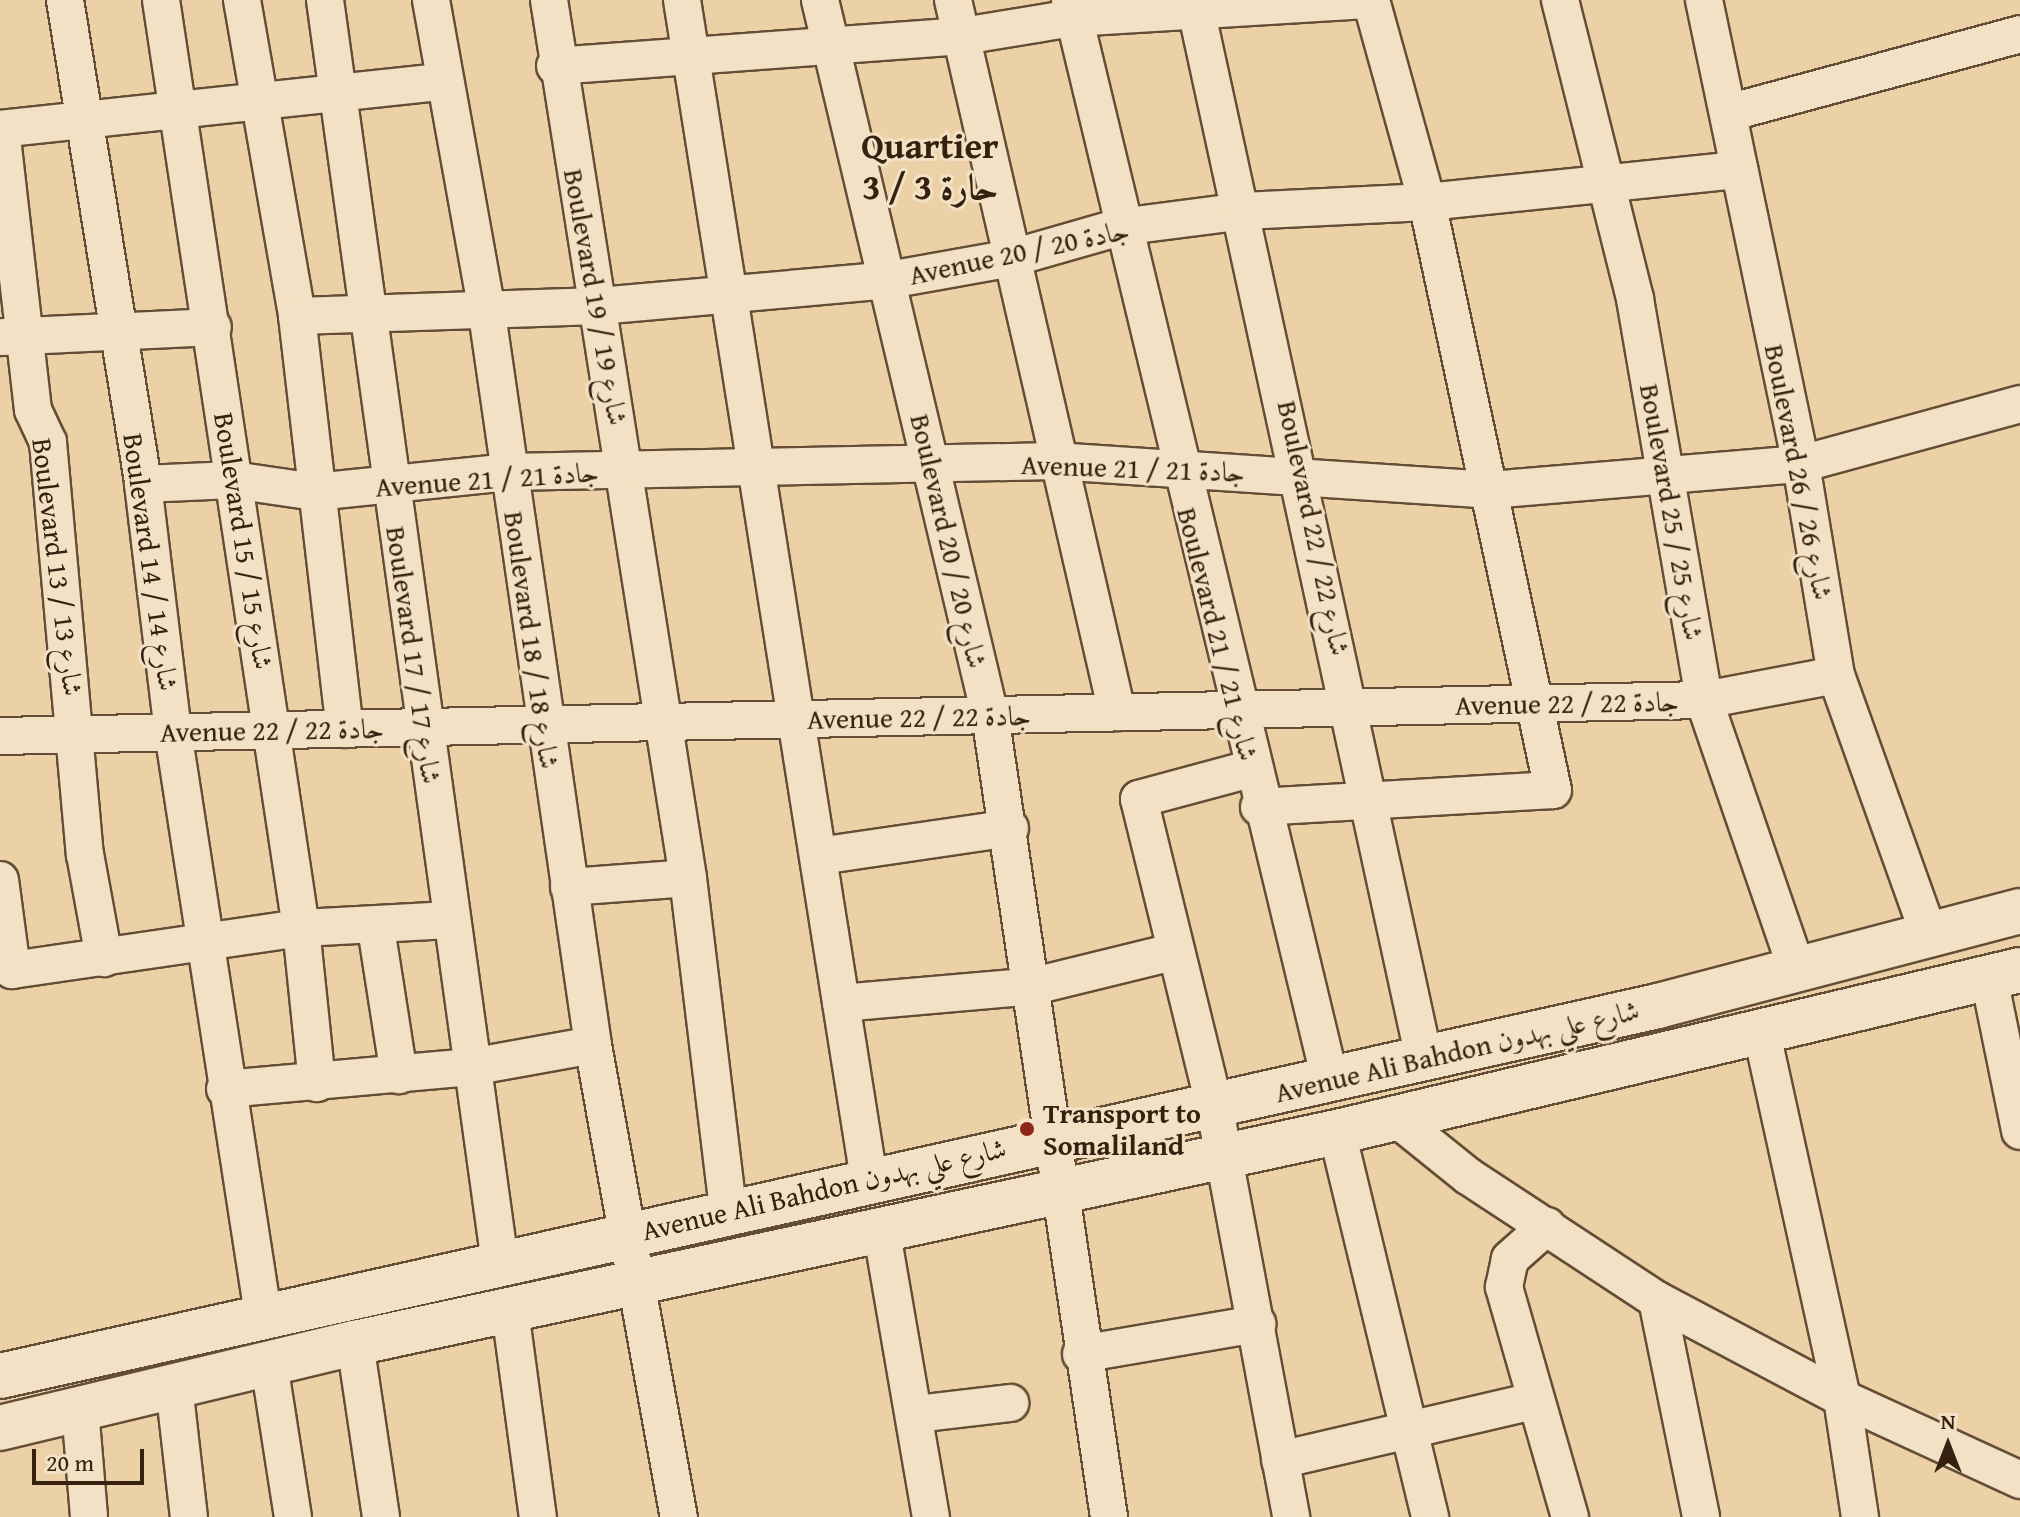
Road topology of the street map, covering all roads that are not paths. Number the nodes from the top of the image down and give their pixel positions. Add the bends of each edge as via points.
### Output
1 (65, 0) edge
2 (161, 0) edge
3 (242, 0) edge
4 (325, 0) edge
5 (431, 0) edge
6 (549, 0) edge
7 (682, 0) edge
8 (820, 0) edge
9 (953, 0) edge
10 (1370, 0) edge
11 (1560, 0) edge
12 (1704, 0) edge
13 (1195, 5) edge
14 (1071, 9) edge
15 (2020, 34) edge
16 (963, 36) junction
17 (830, 45) junction
18 (692, 56) junction
19 (555, 66) junction
20 (442, 82) junction
21 (340, 98) junction
22 (258, 102) junction
23 (178, 110) junction
24 (1728, 113) junction
25 (84, 116) junction
26 (1, 129) edge
27 (1739, 170) junction
28 (1609, 182) junction
29 (1427, 202) junction
30 (1243, 211) junction
31 (1120, 227) junction
32 (1012, 258) junction
33 (889, 280) junction
34 (730, 296) junction
35 (599, 306) junction
36 (486, 307) junction
37 (297, 316) junction
38 (373, 316) junction
39 (213, 327) junction
40 (116, 335) junction
41 (12, 337) edge
42 (2020, 404) edge
43 (1055, 461) junction
44 (1801, 464) junction
45 (626, 469) junction
46 (931, 469) junction
47 (758, 470) junction
48 (1178, 471) junction
49 (508, 472) junction
50 (1661, 476) junction
51 (233, 480) junction
52 (1304, 482) junction
53 (143, 484) junction
54 (389, 485) junction
55 (1490, 490) junction
56 (315, 492) junction
57 (1836, 675) junction
58 (1704, 700) junction
59 (1529, 704) junction
60 (1353, 707) junction
61 (1236, 711) junction
62 (1117, 712) junction
63 (990, 715) junction
64 (796, 719) junction
65 (664, 722) junction
66 (541, 724) junction
67 (425, 727) junction
68 (345, 729) junction
69 (272, 730) junction
70 (173, 732) junction
71 (80, 734) junction
72 (0, 736) edge
73 (1250, 769) junction
74 (1374, 804) junction
75 (1259, 807) junction
76 (1010, 828) junction
77 (819, 856) junction
78 (688, 878) junction
79 (0, 880) edge
80 (569, 887) junction
81 (2020, 911) edge
82 (451, 920) junction
83 (301, 928) junction
84 (376, 928) junction
85 (1929, 935) junction
86 (204, 945) junction
87 (1176, 951) junction
88 (104, 958) junction
89 (1797, 970) junction
90 (2005, 974) edge
91 (1034, 986) junction
92 (841, 1003) junction
93 (1762, 1034) junction
94 (593, 1045) junction
95 (1424, 1058) junction
96 (471, 1067) junction
97 (399, 1075) junction
98 (1330, 1080) junction
99 (317, 1083) junction
100 (225, 1089) junction
101 (1214, 1104) junction
102 (1396, 1118) junction
103 (2020, 1131) edge
104 (1337, 1132) junction
105 (1051, 1137) junction
106 (1224, 1155) junction
107 (869, 1179) junction
108 (1059, 1190) junction
109 (728, 1209) junction
110 (1547, 1226) junction
111 (881, 1228) junction
112 (628, 1232) junction
113 (500, 1263) junction
114 (639, 1284) junction
115 (1657, 1300) junction
116 (510, 1311) junction
117 (263, 1314) junction
118 (1257, 1324) junction
119 (355, 1343) junction
120 (1081, 1354) junction
121 (269, 1364) junction
122 (0, 1376) edge
123 (174, 1386) junction
124 (1842, 1398) junction
125 (1533, 1401) junction
126 (1010, 1403) dead end
127 (80, 1409) junction
128 (916, 1414) junction
129 (1409, 1425) junction
130 (0, 1428) edge
131 (1280, 1460) junction
132 (2020, 1480) edge
133 (89, 1517) edge
134 (189, 1517) edge
135 (293, 1517) edge
136 (381, 1517) edge
137 (538, 1517) edge
138 (679, 1517) edge
139 (931, 1517) edge
140 (1109, 1517) edge
141 (1291, 1517) edge
142 (1430, 1517) edge
143 (1570, 1517) edge
144 (1701, 1517) edge
145 (1860, 1517) edge

1 - 25 street, Boulevard 14 / شارع 14
2 - 23 street, Boulevard 15 / شارع 15
3 - 22 street
4 - 21 street, Boulevard 17 / شارع 17
5 - 20 street, Boulevard 18 / شارع 18
6 - 19 street, Boulevard 19 / شارع 19
7 - 18 street
8 - 17 street, Boulevard 20 / شارع 20
9 - 16 street
10 - 13 street
10 - 29 street
11 - 28 street, Boulevard 25 / شارع 25
12 - 24 street, Boulevard 26 / شارع 26
13 - 14 street
13 - 30 street, Boulevard 22 / شارع 22
14 - 16 street
14 - 31 street, Boulevard 21 / شارع 21
15 - 24 street
16 - 17 street
16 - 32 street
17 - 18 street
17 - 33 street, Boulevard 20 / شارع 20
18 - 19 street
18 - 34 street
19 - 35 street, Boulevard 19 / شارع 19
20 - 21 street
20 - 36 street, Boulevard 18 / شارع 18
21 - 22 street
21 - 38 street, Boulevard 17 / شارع 17
22 - 23 street
22 - 37 street
23 - 25 street
23 - 39 street, Boulevard 15 / شارع 15
24 - 27 street, Boulevard 26 / شارع 26
25 - 26 street
25 - 40 street, Boulevard 14 / شارع 14
26 - 41 street, Boulevard 13 / شارع 13
27 - 28 street, Avenue 20 / جادة 20
27 - 44 street, Boulevard 26 / شارع 26
28 - 29 street, Avenue 20 / جادة 20
28 - 50 street, Boulevard 25 / شارع 25
29 - 30 street, Avenue 20 / جادة 20
29 - 55 street
30 - 31 street, Avenue 20 / جادة 20
30 - 52 street, Boulevard 22 / شارع 22
31 - 32 street, Avenue 20 / جادة 20
31 - 48 street, Boulevard 21 / شارع 21
32 - 33 street, Avenue 20 / جادة 20
32 - 43 street
33 - 34 street, Avenue 20 / جادة 20
33 - 46 street, Boulevard 20 / شارع 20
34 - 35 street, Avenue 20 / جادة 20
34 - 47 street
35 - 36 street, Avenue 20 / جادة 20
35 - 45 street, Boulevard 19 / شارع 19
36 - 38 street, Avenue 20 / جادة 20
36 - 49 street, Boulevard 18 / شارع 18
37 - 38 street, Avenue 20 / جادة 20
37 - 56 street
38 - 54 street, Boulevard 17 / شارع 17
39 - 40 street
39 - 51 street, Boulevard 15 / شارع 15
40 - 41 street
40 - 53 street, Boulevard 14 / شارع 14
41 - 71 street, Boulevard 13 / شارع 13 via 48,442
42 - 44 street, Avenue 21 / جادة 21
43 - 46 street, Avenue 21 / جادة 21
43 - 48 street, Avenue 21 / جادة 21
43 - 62 street
44 - 50 street, Avenue 21 / جادة 21
44 - 57 street, Boulevard 26 / شارع 26
45 - 47 street, Avenue 21 / جادة 21
45 - 49 street, Avenue 21 / جادة 21
45 - 65 street, Boulevard 19 / شارع 19
46 - 47 street, Avenue 21 / جادة 21
46 - 63 street, Boulevard 20 / شارع 20
47 - 64 street
48 - 52 street, Avenue 21 / جادة 21
48 - 61 street, Boulevard 21 / شارع 21
49 - 54 street, Avenue 21 / جادة 21
49 - 66 street, Boulevard 18 / شارع 18
50 - 55 street, Avenue 21 / جادة 21
50 - 58 street, Boulevard 25 / شارع 25 via 1673,549 1688,583
51 - 53 street, Avenue 21 / جادة 21
51 - 56 street, Avenue 21 / جادة 21
51 - 69 street, Boulevard 15 / شارع 15
52 - 55 street, Avenue 21 / جادة 21
52 - 60 street, Boulevard 22 / شارع 22
53 - 70 street, Boulevard 14 / شارع 14
54 - 56 street, Avenue 21 / جادة 21
54 - 67 street, Boulevard 17 / شارع 17
55 - 59 street
56 - 68 street
57 - 58 street, Avenue 22 / جادة 22
57 - 85 street, Boulevard 26 / شارع 26
58 - 59 street, Avenue 22 / جادة 22
58 - 89 street, Boulevard 25 / شارع 25
59 - 60 street, Avenue 22 / جادة 22
59 - 74 street via 1553,790
60 - 61 street, Avenue 22 / جادة 22
60 - 74 street, Boulevard 22 / شارع 22
61 - 62 street, Avenue 22 / جادة 22
61 - 73 street, Boulevard 21 / شارع 21
62 - 63 street, Avenue 22 / جادة 22
63 - 64 street, Avenue 22 / جادة 22
63 - 76 street, Boulevard 20 / شارع 20
64 - 65 street, Avenue 22 / جادة 22
64 - 77 street
65 - 66 street, Avenue 22 / جادة 22
65 - 78 street, Boulevard 19 / شارع 19
66 - 67 street, Avenue 22 / جادة 22
66 - 80 street, Boulevard 18 / شارع 18
67 - 68 street, Avenue 22 / جادة 22
67 - 82 street, Boulevard 17 / شارع 17
68 - 69 street, Avenue 22 / جادة 22
69 - 70 street, Avenue 22 / جادة 22
69 - 83 street, Boulevard 15 / شارع 15
70 - 71 street, Avenue 22 / جادة 22
70 - 86 street, Boulevard 14 / شارع 14
71 - 72 street, Avenue 22 / جادة 22
71 - 88 street, Boulevard 13 / شارع 13 via 85,854
73 - 75 street, Boulevard 21 / شارع 21
73 - 87 street via 1139,799
74 - 75 street
74 - 95 street, Boulevard 22 / شارع 22
75 - 98 street, Boulevard 21 / شارع 21
76 - 77 street
76 - 91 street, Boulevard 20 / شارع 20
77 - 92 street
78 - 80 street
78 - 109 street, Boulevard 19 / شارع 19
79 - 88 street via 12,970
80 - 94 street, Boulevard 18 / شارع 18
81 - 85 main road, Avenue Ali Bahdon شارع علي بهدون
82 - 84 street
82 - 96 street, Boulevard 17 / شارع 17
83 - 84 street
83 - 86 street
83 - 99 street, Boulevard 15 / شارع 15
84 - 97 street
85 - 89 main road, Avenue Ali Bahdon شارع علي بهدون
86 - 88 street
86 - 100 street, Boulevard 14 / شارع 14
87 - 91 street
87 - 101 street
89 - 95 main road, Avenue Ali Bahdon شارع علي بهدون
90 - 93 main road, Avenue Ali Bahdon شارع علي بهدون
90 - 103 street
91 - 92 street
91 - 105 street, Boulevard 20 / شارع 20
92 - 107 street
93 - 102 main road, Avenue Ali Bahdon شارع علي بهدون
93 - 124 street
94 - 96 street
94 - 112 street, Boulevard 18 / شارع 18
95 - 98 main road, Avenue Ali Bahdon شارع علي بهدون
96 - 97 street
96 - 113 street, Boulevard 17 / شارع 17
97 - 99 street
98 - 101 main road, Avenue Ali Bahdon شارع علي بهدون
99 - 100 street
100 - 117 street, Boulevard 14 / شارع 14
101 - 105 main road, Avenue Ali Bahdon شارع علي بهدون
101 - 106 street
102 - 104 main road, Avenue Ali Bahdon شارع علي بهدون
102 - 110 street
104 - 106 main road, Avenue Ali Bahdon شارع علي بهدون
104 - 129 street
105 - 107 main road, Avenue Ali Bahdon شارع علي بهدون
105 - 108 street, Boulevard 20 / شارع 20
106 - 108 main road, Avenue Ali Bahdon شارع علي بهدون
106 - 118 street
107 - 109 main road, Avenue Ali Bahdon شارع علي بهدون
108 - 111 main road, Avenue Ali Bahdon شارع علي بهدون
108 - 120 street, Boulevard 20 / شارع 20
109 - 112 main road, Avenue Ali Bahdon شارع علي بهدون
110 - 115 street
110 - 125 street via 1504,1271
111 - 114 main road, Avenue Ali Bahdon شارع علي بهدون
111 - 128 street
112 - 113 main road, Avenue Ali Bahdon شارع علي بهدون
112 - 114 street
113 - 117 main road, Avenue Ali Bahdon شارع علي بهدون
114 - 116 main road, Avenue Ali Bahdon شارع علي بهدون
114 - 138 street
115 - 124 street
115 - 144 street
116 - 119 main road, Avenue Ali Bahdon شارع علي بهدون
116 - 137 street
117 - 122 main road, Avenue Ali Bahdon شارع علي بهدون
118 - 120 street
118 - 131 street
119 - 121 main road, Avenue Ali Bahdon شارع علي بهدون
119 - 136 street
120 - 140 street, Boulevard 20 / شارع 20
121 - 123 main road, Avenue Ali Bahdon شارع علي بهدون
121 - 135 street
123 - 127 main road, Avenue Ali Bahdon شارع علي بهدون
123 - 134 street
124 - 132 street
124 - 145 street
125 - 129 street
125 - 143 street
126 - 128 street
127 - 130 main road, Avenue Ali Bahdon شارع علي بهدون
127 - 133 street
128 - 139 street
129 - 131 street
129 - 142 street
131 - 141 street

